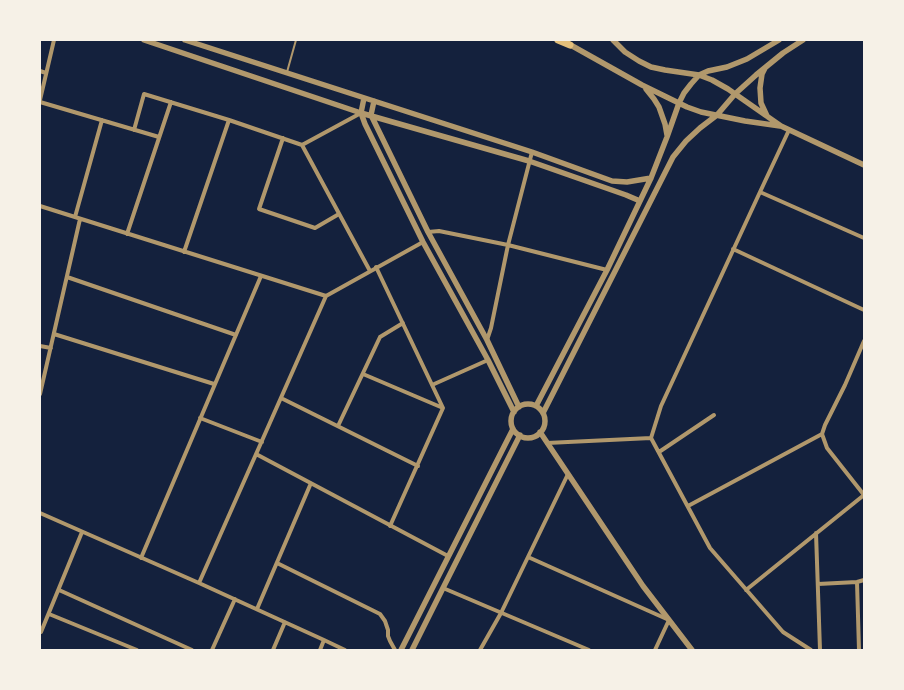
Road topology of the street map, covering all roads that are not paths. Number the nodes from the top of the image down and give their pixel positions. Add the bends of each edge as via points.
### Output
1 (54, 40) edge
2 (144, 40) edge
3 (185, 40) edge
4 (296, 40) edge
5 (558, 40) edge
6 (564, 40) edge
7 (613, 40) edge
8 (779, 40) edge
9 (803, 40) edge
10 (570, 45) junction
11 (765, 68) junction
12 (40, 71) edge
13 (46, 73) junction
14 (287, 73) junction
15 (699, 75) junction
16 (642, 85) junction
17 (735, 94) junction
18 (364, 98) junction
19 (40, 101) edge
20 (374, 101) junction
21 (171, 102) junction
22 (679, 103) junction
23 (361, 113) junction
24 (371, 115) junction
25 (717, 116) junction
26 (767, 116) junction
27 (102, 120) junction
28 (229, 120) junction
29 (781, 126) junction
30 (134, 130) junction
31 (789, 130) junction
32 (160, 137) junction
33 (667, 137) junction
34 (283, 138) junction
35 (302, 145) junction
36 (532, 152) junction
37 (529, 161) junction
38 (864, 165) edge
39 (651, 178) junction
40 (760, 192) junction
41 (640, 201) junction
42 (40, 206) edge
43 (339, 214) junction
44 (74, 217) junction
45 (80, 219) junction
46 (428, 232) junction
47 (127, 234) junction
48 (864, 238) edge
49 (422, 242) junction
50 (508, 245) junction
51 (733, 249) junction
52 (184, 252) junction
53 (376, 267) junction
54 (607, 270) junction
55 (370, 271) junction
56 (261, 276) junction
57 (67, 277) junction
58 (326, 296) junction
59 (864, 310) edge
60 (403, 323) junction
61 (54, 334) junction
62 (236, 335) junction
63 (487, 340) junction
64 (864, 341) edge
65 (40, 346) edge
66 (51, 348) junction
67 (488, 360) junction
68 (363, 374) junction
69 (214, 384) junction
70 (432, 384) junction
71 (40, 394) edge
72 (281, 398) junction
73 (520, 406) junction
74 (536, 406) junction
75 (443, 408) junction
76 (514, 412) junction
77 (543, 413) junction
78 (714, 415) dead end
79 (200, 418) junction
80 (338, 426) junction
81 (513, 429) junction
82 (540, 432) junction
83 (822, 434) junction
84 (520, 436) junction
85 (652, 438) junction
86 (262, 442) junction
87 (547, 443) junction
88 (659, 452) junction
89 (256, 454) junction
90 (418, 466) junction
91 (568, 474) junction
92 (311, 483) junction
93 (864, 495) edge
94 (688, 506) junction
95 (40, 513) edge
96 (390, 526) junction
97 (82, 532) junction
98 (816, 533) junction
99 (448, 556) junction
100 (142, 558) junction
101 (528, 558) junction
102 (277, 562) junction
103 (864, 580) edge
104 (857, 582) junction
105 (199, 583) junction
106 (818, 584) junction
107 (443, 588) junction
108 (58, 590) junction
109 (746, 590) junction
110 (235, 599) junction
111 (257, 609) junction
112 (864, 612) edge
113 (501, 613) junction
114 (49, 614) junction
115 (858, 614) junction
116 (669, 620) junction
117 (285, 622) junction
118 (41, 632) dead end
119 (324, 640) junction
120 (137, 650) edge
121 (192, 650) edge
122 (212, 650) edge
123 (273, 650) edge
124 (320, 650) edge
125 (345, 650) edge
126 (395, 650) edge
127 (401, 650) edge
128 (412, 650) edge
129 (480, 650) edge
130 (589, 650) edge
131 (656, 650) edge
132 (692, 650) edge
133 (811, 650) edge
134 (820, 650) edge
135 (859, 650) edge

1 - 13 street
2 - 23 street
3 - 14 street
4 - 14 lane
5 - 10 highway
6 - 10 street
7 - 15 street via 625,52 652,67
8 - 15 street via 747,59
9 - 11 street
10 - 16 street
11 - 17 street
11 - 26 street via 760,81 760,96
12 - 13 street
13 - 19 street
14 - 18 street
15 - 17 street
15 - 22 street
16 - 22 street
16 - 33 street via 659,106
17 - 25 street
17 - 26 street
18 - 20 street
18 - 23 street
19 - 27 street
20 - 24 street
20 - 36 street
21 - 28 street
21 - 30 street via 144,94
21 - 32 street
22 - 25 street
22 - 33 street
23 - 24 street
23 - 35 street
23 - 49 street
24 - 37 street
24 - 46 street
25 - 29 street
25 - 77 street via 693,134 673,157
26 - 29 street
27 - 30 street
27 - 44 street
28 - 34 street
28 - 52 street
29 - 31 street
30 - 32 street
31 - 38 street
31 - 40 street
32 - 47 street
33 - 39 street
34 - 35 street
34 - 43 street via 259,209 315,228
35 - 43 street
36 - 37 street
36 - 39 street via 612,181 627,182
37 - 41 street
37 - 50 street
39 - 41 street
40 - 48 street
40 - 51 street
41 - 54 street
42 - 44 street
43 - 55 street
44 - 45 street
45 - 47 street
45 - 57 street
46 - 50 street via 439,230
46 - 63 street
47 - 52 street
49 - 53 street
49 - 67 street
50 - 54 street
50 - 63 street
51 - 59 street
51 - 85 street via 660,406
52 - 56 street
53 - 55 street
53 - 60 street
54 - 74 street
55 - 58 street
56 - 58 street
56 - 62 street
57 - 61 street
57 - 62 street
58 - 72 street
60 - 68 street via 380,338
60 - 70 street
61 - 66 street
61 - 69 street
62 - 69 street
63 - 73 street
64 - 83 street
65 - 66 street
66 - 71 street
67 - 70 street
67 - 76 street
68 - 75 street
68 - 80 street
69 - 79 street
70 - 75 street
72 - 80 street
72 - 86 street
73 - 74 street
73 - 76 street
74 - 77 street
75 - 90 street
76 - 81 street via 511,421
77 - 82 street via 544,425
78 - 88 street
79 - 86 street
79 - 100 street
80 - 90 street
81 - 84 street
81 - 99 street
82 - 84 street via 528,438
82 - 87 street
83 - 93 street via 827,448
83 - 94 street
84 - 107 street
85 - 87 street
85 - 88 street
86 - 89 street
87 - 91 street
88 - 94 street
89 - 92 street
89 - 105 street
90 - 96 street
91 - 101 street
91 - 116 street via 643,586
92 - 96 street
92 - 102 street
93 - 98 street
94 - 109 street via 710,548
95 - 97 street
96 - 99 street
97 - 100 street
97 - 108 street
98 - 106 street
98 - 109 street
99 - 127 street
100 - 105 street
101 - 113 street
101 - 116 street
102 - 111 street
102 - 126 street via 380,614
103 - 104 street
104 - 106 street
104 - 115 street
105 - 110 street
106 - 134 street
107 - 113 street
107 - 128 street
108 - 114 street
108 - 121 street
109 - 133 street via 783,632
110 - 111 street
110 - 122 street
111 - 117 street
112 - 115 street
113 - 129 street
113 - 130 street
114 - 118 street
114 - 120 street
115 - 135 street
116 - 131 street
116 - 132 street
117 - 119 street
117 - 123 street
119 - 124 street
119 - 125 street

